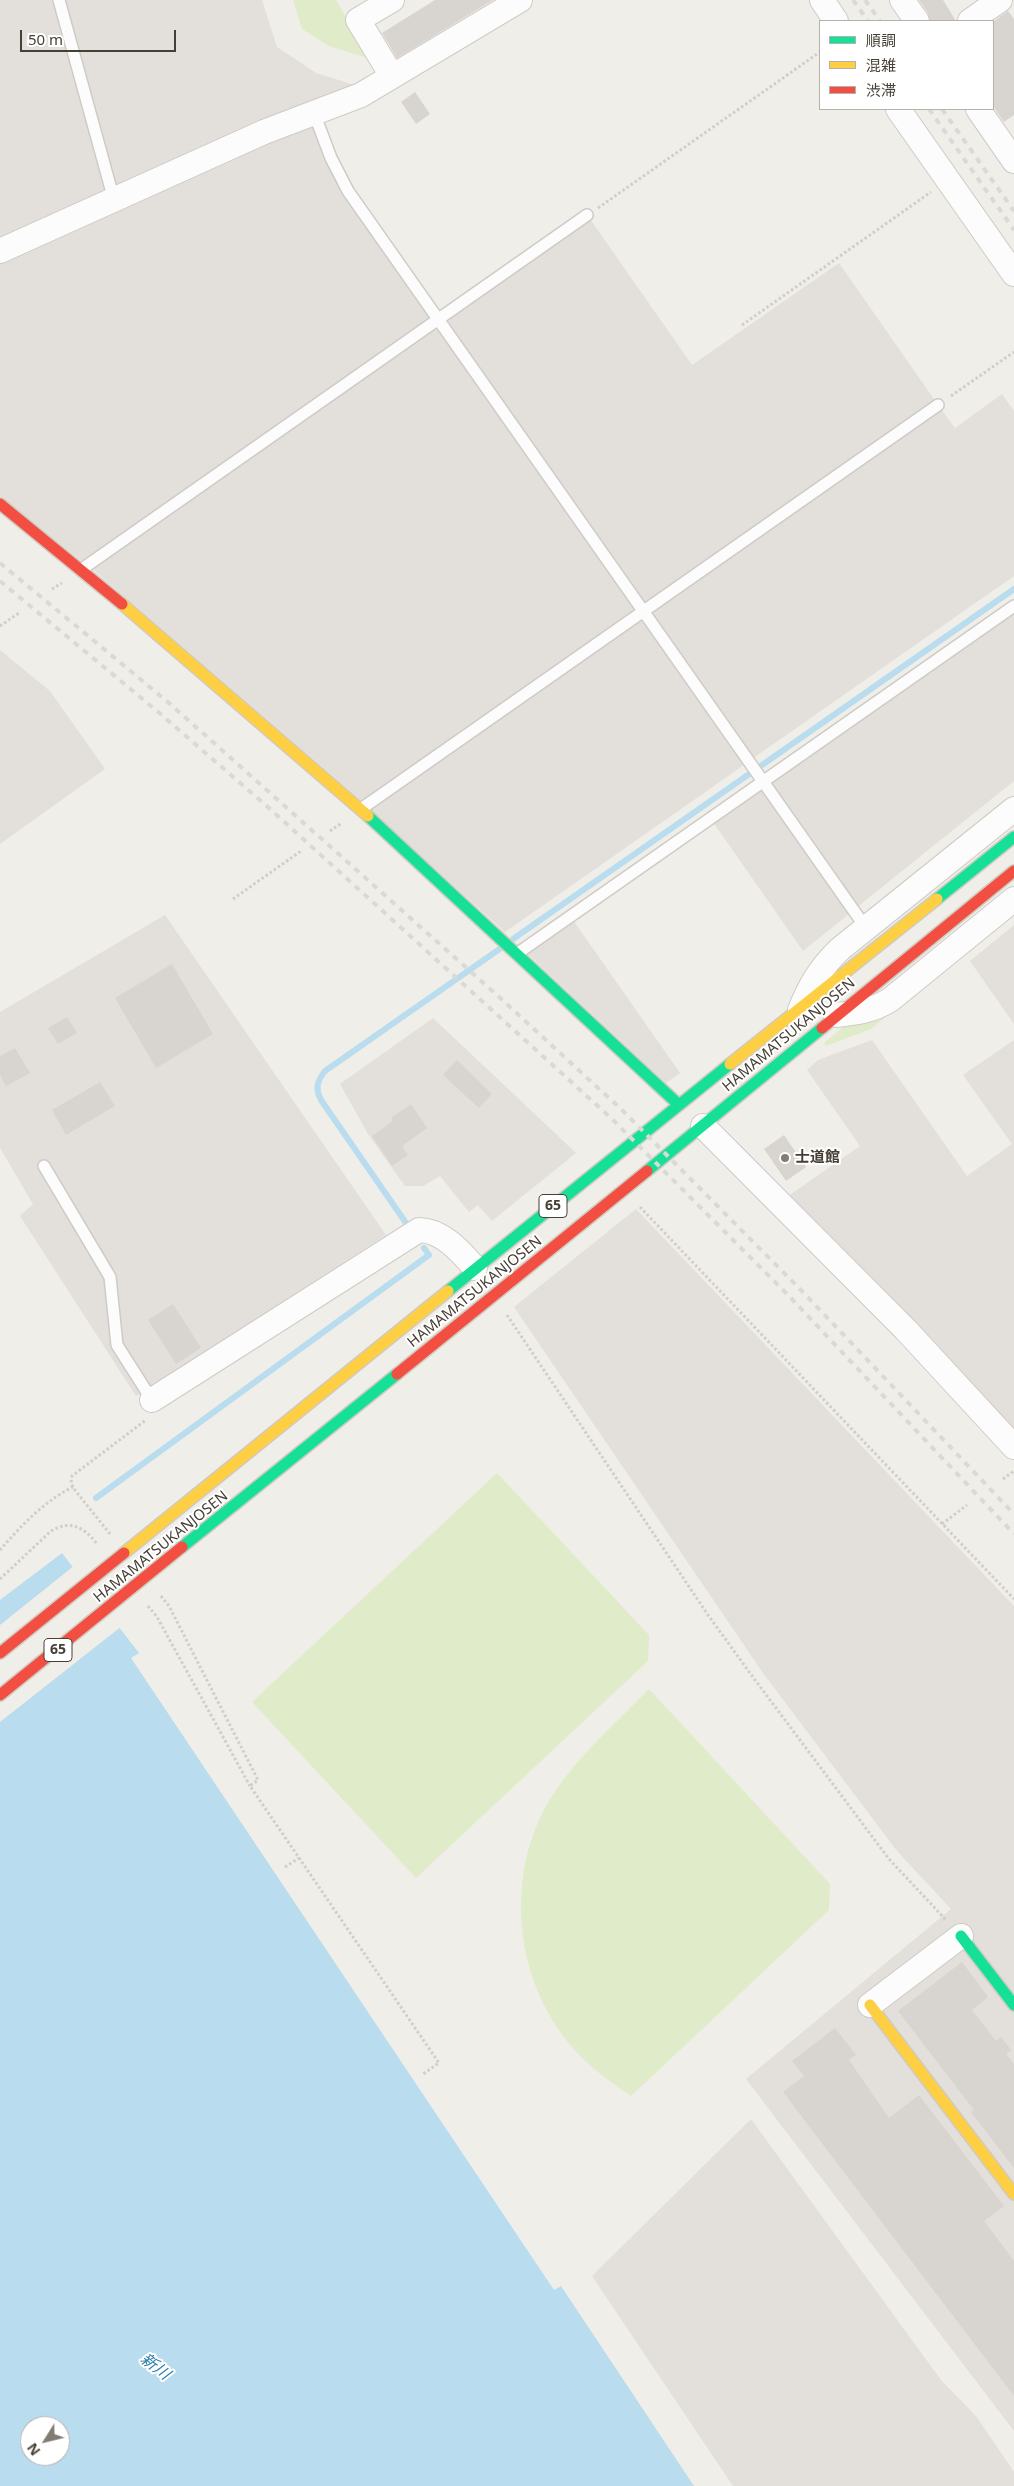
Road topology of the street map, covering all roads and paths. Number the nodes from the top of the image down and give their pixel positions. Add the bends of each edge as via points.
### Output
1 (59, 0) edge
2 (392, 0) edge
3 (520, 0) edge
4 (822, 0) edge
5 (902, 0) edge
6 (1000, 0) edge
7 (835, 20) edge
8 (916, 20) edge
9 (971, 20) edge
10 (819, 53) edge
11 (392, 76) junction
12 (899, 110) edge
13 (979, 110) edge
14 (314, 112) junction
15 (1014, 161) edge
16 (948, 180) junction
17 (114, 200) junction
18 (588, 215) joint
19 (0, 251) edge
20 (1014, 274) edge
21 (438, 319) junction
22 (742, 325) dead end
23 (1014, 352) edge
24 (938, 405) joint
25 (0, 504) edge
26 (82, 569) junction
27 (1014, 606) edge
28 (643, 612) junction
29 (18, 613) dead end
30 (0, 626) edge
31 (760, 780) junction
32 (361, 809) junction
33 (1014, 809) edge
34 (1014, 837) edge
35 (301, 851) dead end
36 (1014, 871) edge
37 (233, 899) dead end
38 (1014, 899) edge
39 (866, 928) junction
40 (516, 951) junction
41 (800, 1010) junction
42 (836, 1015) junction
43 (678, 1104) junction
44 (703, 1126) junction
45 (44, 1166) dead end
46 (624, 1190) junction
47 (496, 1251) junction
48 (476, 1268) junction
49 (518, 1277) junction
50 (494, 1296) junction
51 (152, 1400) junction
52 (1014, 1447) edge
53 (1014, 1471) edge
54 (1002, 1479) dead end
55 (73, 1487) junction
56 (967, 1505) dead end
57 (942, 1524) junction
58 (110, 1534) dead end
59 (102, 1549) dead end
60 (0, 1550) edge
61 (118, 1569) junction
62 (0, 1579) edge
63 (134, 1588) junction
64 (161, 1596) dead end
65 (1014, 1599) edge
66 (145, 1601) dead end
67 (0, 1653) edge
68 (0, 1695) edge
69 (250, 1786) junction
70 (299, 1858) junction
71 (285, 1867) dead end
72 (942, 1916) dead end
73 (961, 1936) joint
74 (870, 2005) joint
75 (1014, 2006) edge
76 (423, 2074) dead end
77 (1014, 2194) edge

1 - 17 lane
2 - 11 street via 358,20
3 - 11 street
4 - 7 street
5 - 8 street
6 - 9 street
10 - 18 path
11 - 14 street via 361,95
12 - 16 street
13 - 15 street
14 - 17 street
14 - 21 lane via 331,158 348,191
16 - 20 street
16 - 22 path
17 - 19 street
18 - 21 lane
21 - 26 lane
21 - 28 lane
23 - 24 path
24 - 28 lane
25 - 26 main road
26 - 32 main road
27 - 31 lane
28 - 31 lane
28 - 32 lane
29 - 30 path
31 - 39 lane
31 - 40 lane
32 - 40 main road
33 - 39 street
34 - 41 main road, HAMAMATSUKANJOSEN / 65
35 - 37 path
36 - 42 main road, HAMAMATSUKANJOSEN / 65
38 - 42 street via 890,1000 877,1008
39 - 41 street via 824,965 811,983
40 - 43 main road
41 - 43 main road, HAMAMATSUKANJOSEN / 65
42 - 44 main road, HAMAMATSUKANJOSEN / 65
43 - 47 main road, HAMAMATSUKANJOSEN / 65
44 - 46 main road, HAMAMATSUKANJOSEN / 65
44 - 52 street via 906,1330
45 - 51 lane via 110,1276 117,1345
46 - 49 main road, HAMAMATSUKANJOSEN / 65
46 - 57 path
47 - 48 main road, HAMAMATSUKANJOSEN / 65
47 - 49 main road
48 - 51 street via 460,1250 428,1230 419,1230
48 - 61 main road, HAMAMATSUKANJOSEN / 65
49 - 50 main road, HAMAMATSUKANJOSEN / 65
50 - 63 main road, HAMAMATSUKANJOSEN / 65
50 - 72 path via 731,1648 878,1846
51 - 55 path via 150,1417 76,1471 72,1476
53 - 54 path
55 - 58 path
55 - 60 path via 34,1514
56 - 57 path
57 - 65 path
59 - 62 path via 81,1527 60,1526
61 - 63 main road
61 - 67 main road, HAMAMATSUKANJOSEN / 65 via 94,1578
63 - 68 main road, HAMAMATSUKANJOSEN / 65
64 - 69 path via 258,1780
66 - 69 path via 157,1617
69 - 70 path
70 - 71 path
70 - 76 path via 439,2063
73 - 74 street
73 - 75 main road
74 - 77 main road

